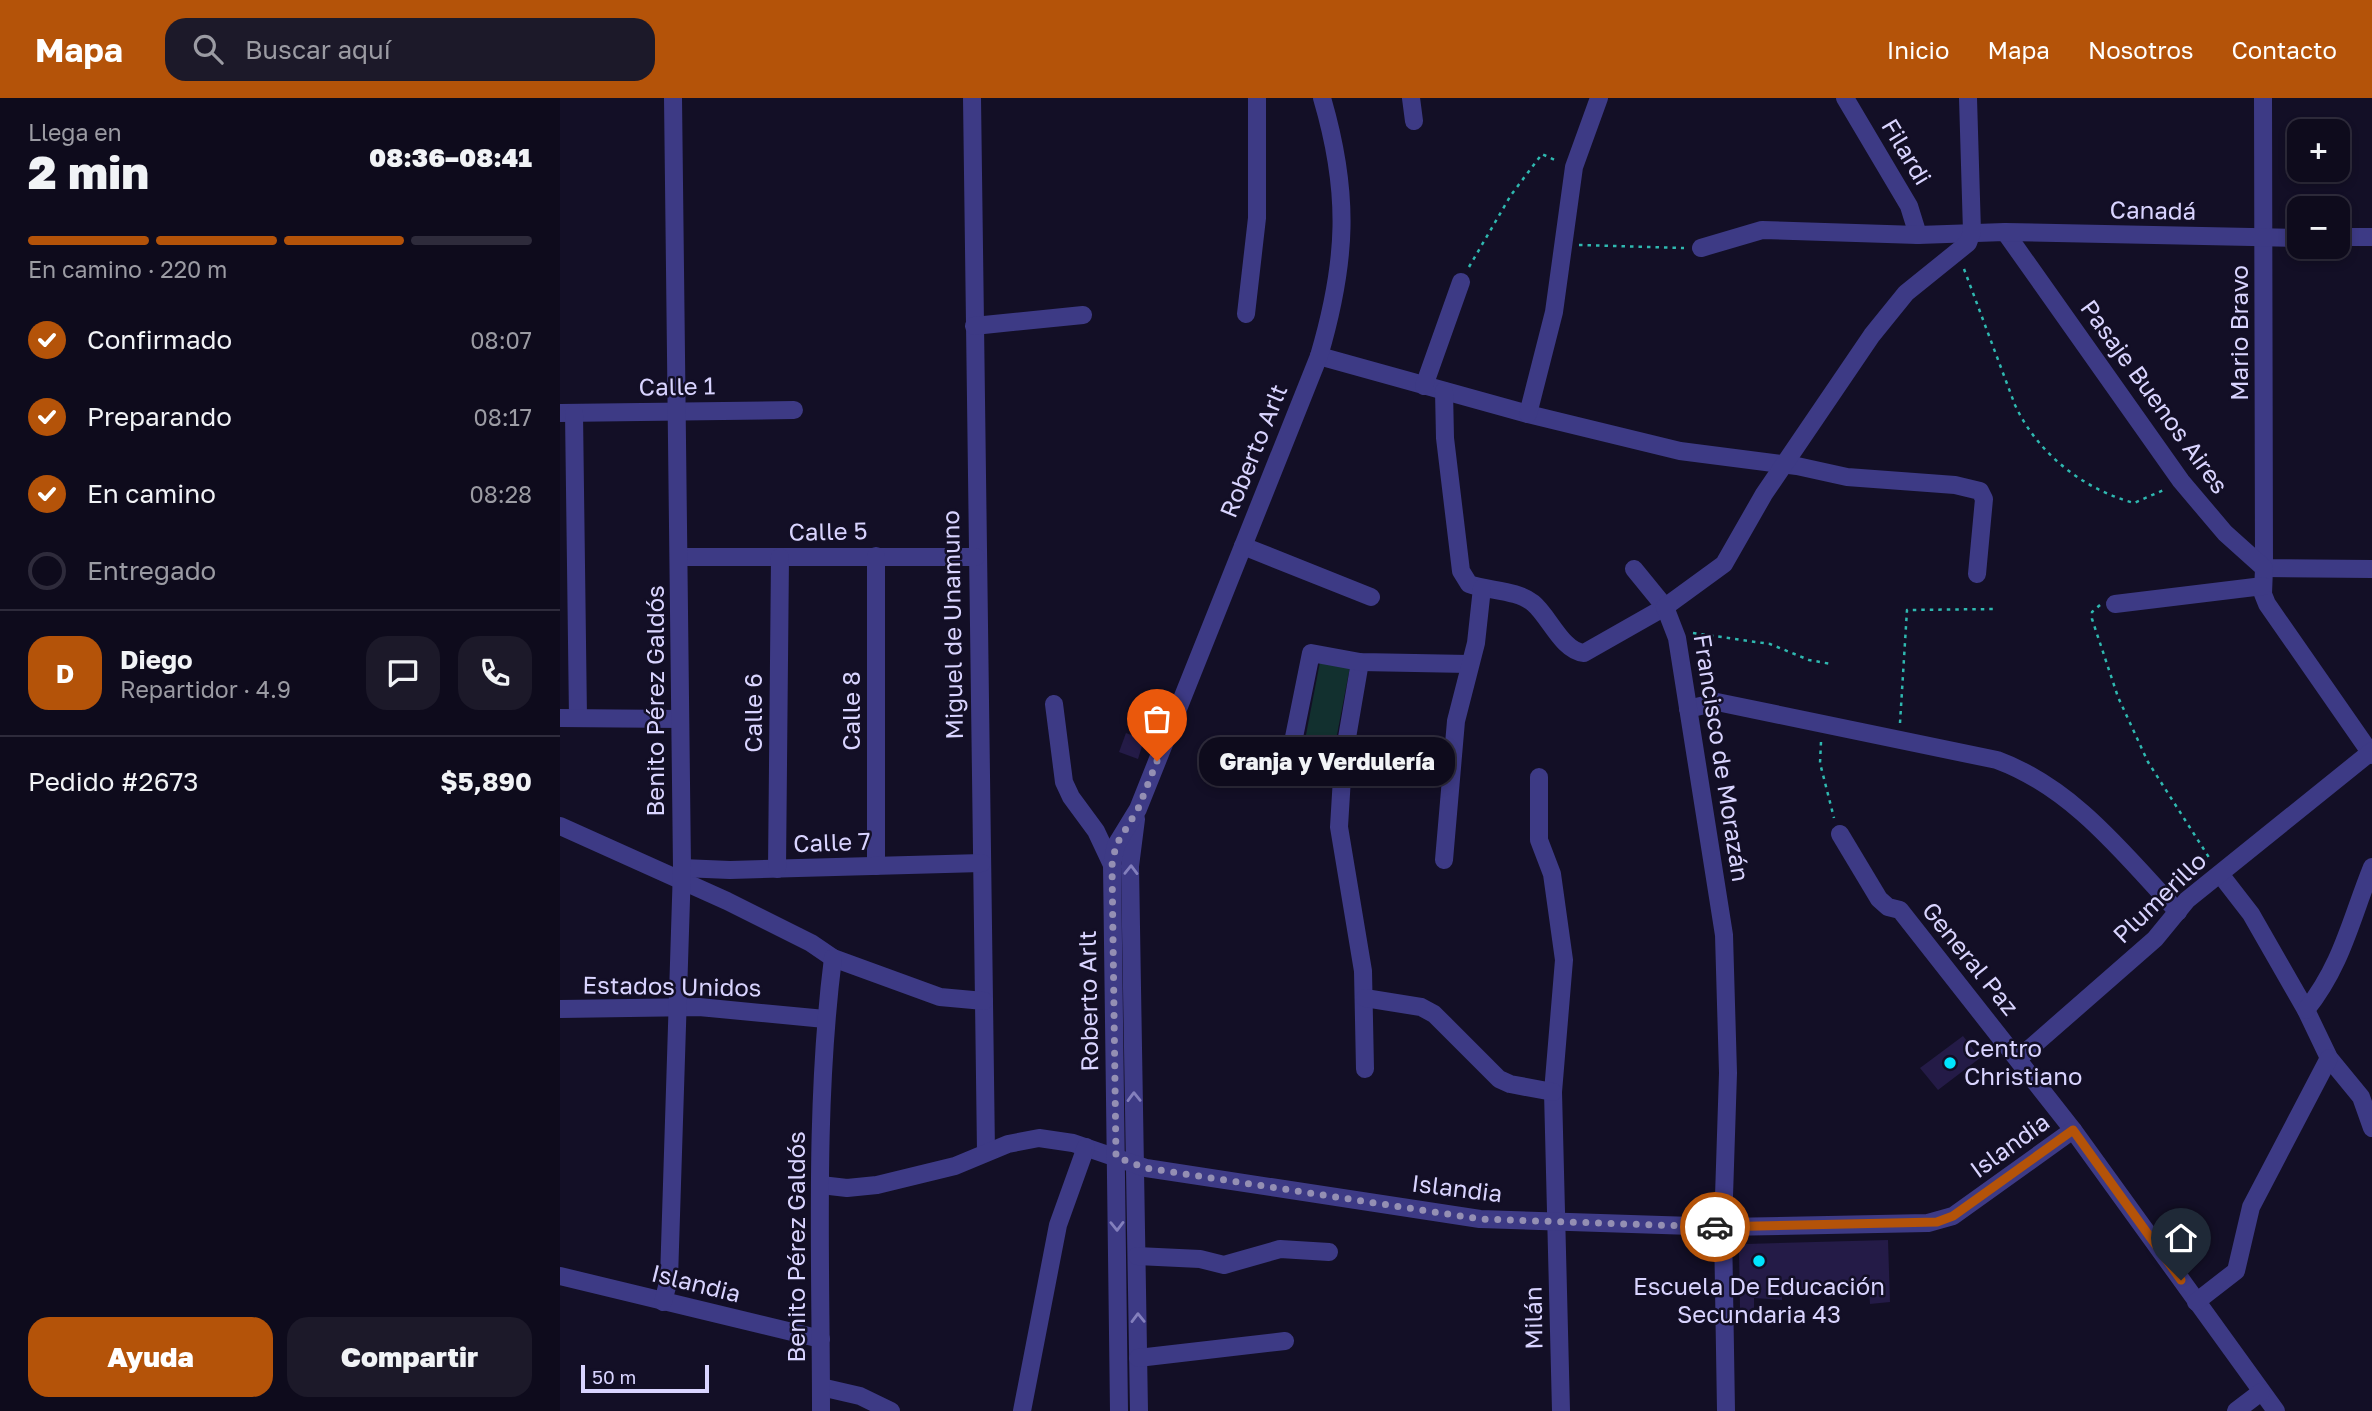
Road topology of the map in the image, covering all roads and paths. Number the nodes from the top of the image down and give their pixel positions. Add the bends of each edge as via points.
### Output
1 (673, 98) edge
2 (972, 98) edge
3 (1257, 98) edge
4 (1322, 98) edge
5 (1411, 98) edge
6 (1598, 98) edge
7 (1845, 98) edge
8 (1968, 98) edge
9 (2263, 98) edge
10 (1414, 121) dead end
11 (1574, 167) junction
12 (1972, 232) junction
13 (2005, 232) junction
14 (1918, 235) junction
15 (2350, 237) edge
16 (2372, 237) edge
17 (2287, 238) edge
18 (2265, 239) junction
19 (1561, 244) junction
20 (1701, 248) joint
21 (1958, 253) junction
22 (1461, 282) joint
23 (1246, 314) dead end
24 (1083, 315) dead end
25 (974, 326) junction
26 (1319, 356) junction
27 (1424, 386) junction
28 (1444, 391) junction
29 (794, 410) dead end
30 (678, 411) junction
31 (567, 413) edge
32 (1528, 414) junction
33 (1784, 464) junction
34 (2181, 481) junction
35 (1243, 546) junction
36 (876, 556) junction
37 (680, 557) junction
38 (780, 557) junction
39 (976, 557) junction
40 (1634, 569) dead end
41 (2372, 569) edge
42 (1977, 574) dead end
43 (2264, 577) junction
44 (1482, 588) junction
45 (1371, 597) dead end
46 (2115, 604) joint
47 (1665, 607) junction
48 (1996, 609) dead end
49 (1675, 633) junction
50 (1360, 662) junction
51 (1469, 664) junction
52 (1831, 664) dead end
53 (1054, 704) dead end
54 (1688, 709) junction
55 (569, 718) edge
56 (680, 719) junction
57 (1821, 724) junction
58 (1899, 740) junction
59 (2371, 753) edge
60 (1343, 761) junction
61 (1539, 777) dead end
62 (1138, 809) junction
63 (560, 827) edge
64 (1840, 834) joint
65 (1444, 860) dead end
66 (982, 863) junction
67 (1112, 865) junction
68 (876, 866) junction
69 (2372, 867) edge
70 (777, 869) junction
71 (2220, 874) junction
72 (682, 876) junction
73 (2178, 912) junction
74 (833, 958) junction
75 (1365, 998) junction
76 (984, 1000) junction
77 (679, 1006) junction
78 (560, 1009) edge
79 (2306, 1010) junction
80 (825, 1019) junction
81 (2019, 1058) junction
82 (2329, 1058) junction
83 (1365, 1069) dead end
84 (1553, 1092) junction
85 (2366, 1097) edge
86 (2372, 1128) edge
87 (2073, 1130) junction
88 (1086, 1147) junction
89 (986, 1152) junction
90 (1116, 1157) junction
91 (1136, 1166) junction
92 (821, 1185) junction
93 (1556, 1223) junction
94 (1723, 1227) junction
95 (1329, 1252) dead end
96 (1137, 1256) junction
97 (560, 1276) edge
98 (663, 1302) junction
99 (2196, 1302) junction
100 (821, 1339) junction
101 (1285, 1341) dead end
102 (1138, 1358) junction
103 (821, 1387) junction
104 (2261, 1392) junction
105 (821, 1411) edge
106 (891, 1411) edge
107 (1022, 1411) edge
108 (1119, 1411) edge
109 (1139, 1411) edge
110 (1560, 1411) edge
111 (1726, 1411) edge
112 (2236, 1411) edge
113 (2276, 1411) edge

1 - 30 street, Benito Pérez Galdós
2 - 25 street, Miguel de Unamuno
3 - 23 street via 1257,218
4 - 26 street, Roberto Arlt via 1344,217 1340,266
5 - 10 street
6 - 11 street
7 - 14 street, Filardi via 1909,206
8 - 12 street
9 - 18 street, Mario Bravo
11 - 19 street
11 - 22 path via 1542,154 1511,195
12 - 13 street
12 - 14 street
12 - 21 street
13 - 18 street, Canadá
13 - 34 street, Pasaje Buenos Aires
14 - 20 street via 1762,230
15 - 16 street
17 - 18 street, Canadá
18 - 43 street, Mario Bravo
19 - 20 path
19 - 32 street via 1554,312
21 - 33 street via 1906,293 1847,368
21 - 34 path via 2023,424 2041,445 2089,486 2134,503
22 - 27 street
24 - 25 street
25 - 39 street, Miguel de Unamuno
26 - 27 street
26 - 35 street, Roberto Arlt
27 - 28 street
28 - 32 street
28 - 44 street via 1461,570 1469,584
29 - 30 street, Calle 1
30 - 31 street, Calle 1
30 - 37 street, Benito Pérez Galdós
31 - 55 street
32 - 33 street via 1680,450
33 - 42 street via 1847,477 1980,491 1984,499
33 - 47 street via 1724,564
34 - 43 street, Pasaje Buenos Aires
35 - 45 street
35 - 62 street, Roberto Arlt
36 - 38 street, Calle 5
36 - 39 street, Calle 5
36 - 68 street, Calle 8
37 - 38 street, Calle 5
37 - 56 street, Benito Pérez Galdós
38 - 70 street, Calle 6
39 - 66 street, Miguel de Unamuno
40 - 47 street, Francisco de Morazán
41 - 43 street
43 - 46 street
43 - 59 street via 2267,604
44 - 47 street via 1525,598 1579,653
44 - 51 street
46 - 71 path via 2097,606 2092,619 2118,697 2165,793
47 - 49 street, Francisco de Morazán
48 - 58 path via 1907,610
49 - 52 path via 1770,644
49 - 54 street, Francisco de Morazán
50 - 51 street
50 - 60 street
50 - 60 street via 1311,653 1291,752
51 - 65 street via 1456,721
53 - 67 street via 1064,782
54 - 57 street via 1717,702
54 - 94 street, Francisco de Morazán via 1724,935 1728,1073
55 - 56 street
56 - 72 street, Benito Pérez Galdós
57 - 58 street
57 - 64 path via 1820,763
58 - 73 street via 2028,771 2094,822
59 - 71 street, Plumerillo
60 - 75 street via 1339,827
61 - 84 street, Milán via 1539,841 1552,874 1564,960
62 - 67 street, Roberto Arlt via 1116,845
91 -> 62 street, Roberto Arlt via 1130,866
63 - 72 street
64 - 81 street, General Paz via 1879,899 1900,910
66 - 68 street, Calle 7
66 - 76 street, Miguel de Unamuno
67 - 90 street, Roberto Arlt
68 - 70 street, Calle 7
69 - 79 street via 2351,931 2328,980
70 - 72 street, Calle 7
71 - 73 street, Plumerillo
71 - 79 street via 2251,915
72 - 74 street
72 - 77 street, Benito Pérez Galdós
73 - 81 street, Plumerillo via 2155,939
74 - 76 street via 940,996
74 - 80 street, Benito Pérez Galdós
75 - 83 street
75 - 84 street via 1421,1007 1443,1020 1499,1079
76 - 89 street, Miguel de Unamuno
77 - 78 street, Estados Unidos
77 - 80 street, Estados Unidos
77 - 98 street, Benito Pérez Galdós via 669,1279
79 - 82 street
80 - 92 street, Benito Pérez Galdós
81 - 87 street, General Paz
82 - 85 street
82 - 99 street via 2251,1206 2236,1271
84 - 93 street, Milán
85 - 86 street
87 - 94 street, Islandia via 1953,1216 1937,1222
87 - 99 street, General Paz
88 - 89 street, Islandia via 1039,1138
88 - 90 street, Islandia
88 - 107 street via 1058,1225
89 - 92 street, Islandia via 955,1166 877,1185
90 - 91 street, Islandia
90 -> 108 street
91 - 93 street, Islandia via 1480,1219
91 - 96 street
92 - 100 street, Benito Pérez Galdós
93 - 94 street, Islandia
93 - 110 street, Milán
94 - 111 street, Francisco de Morazán
95 - 96 street via 1280,1249 1224,1265
102 -> 96 street
97 - 98 street, Islandia
98 - 100 street, Islandia
99 - 104 street, General Paz
100 - 103 street, Benito Pérez Galdós
101 - 102 street
102 - 109 street
103 - 105 street, Benito Pérez Galdós
103 - 106 street via 860,1396
104 - 112 street
104 - 113 street, General Paz

